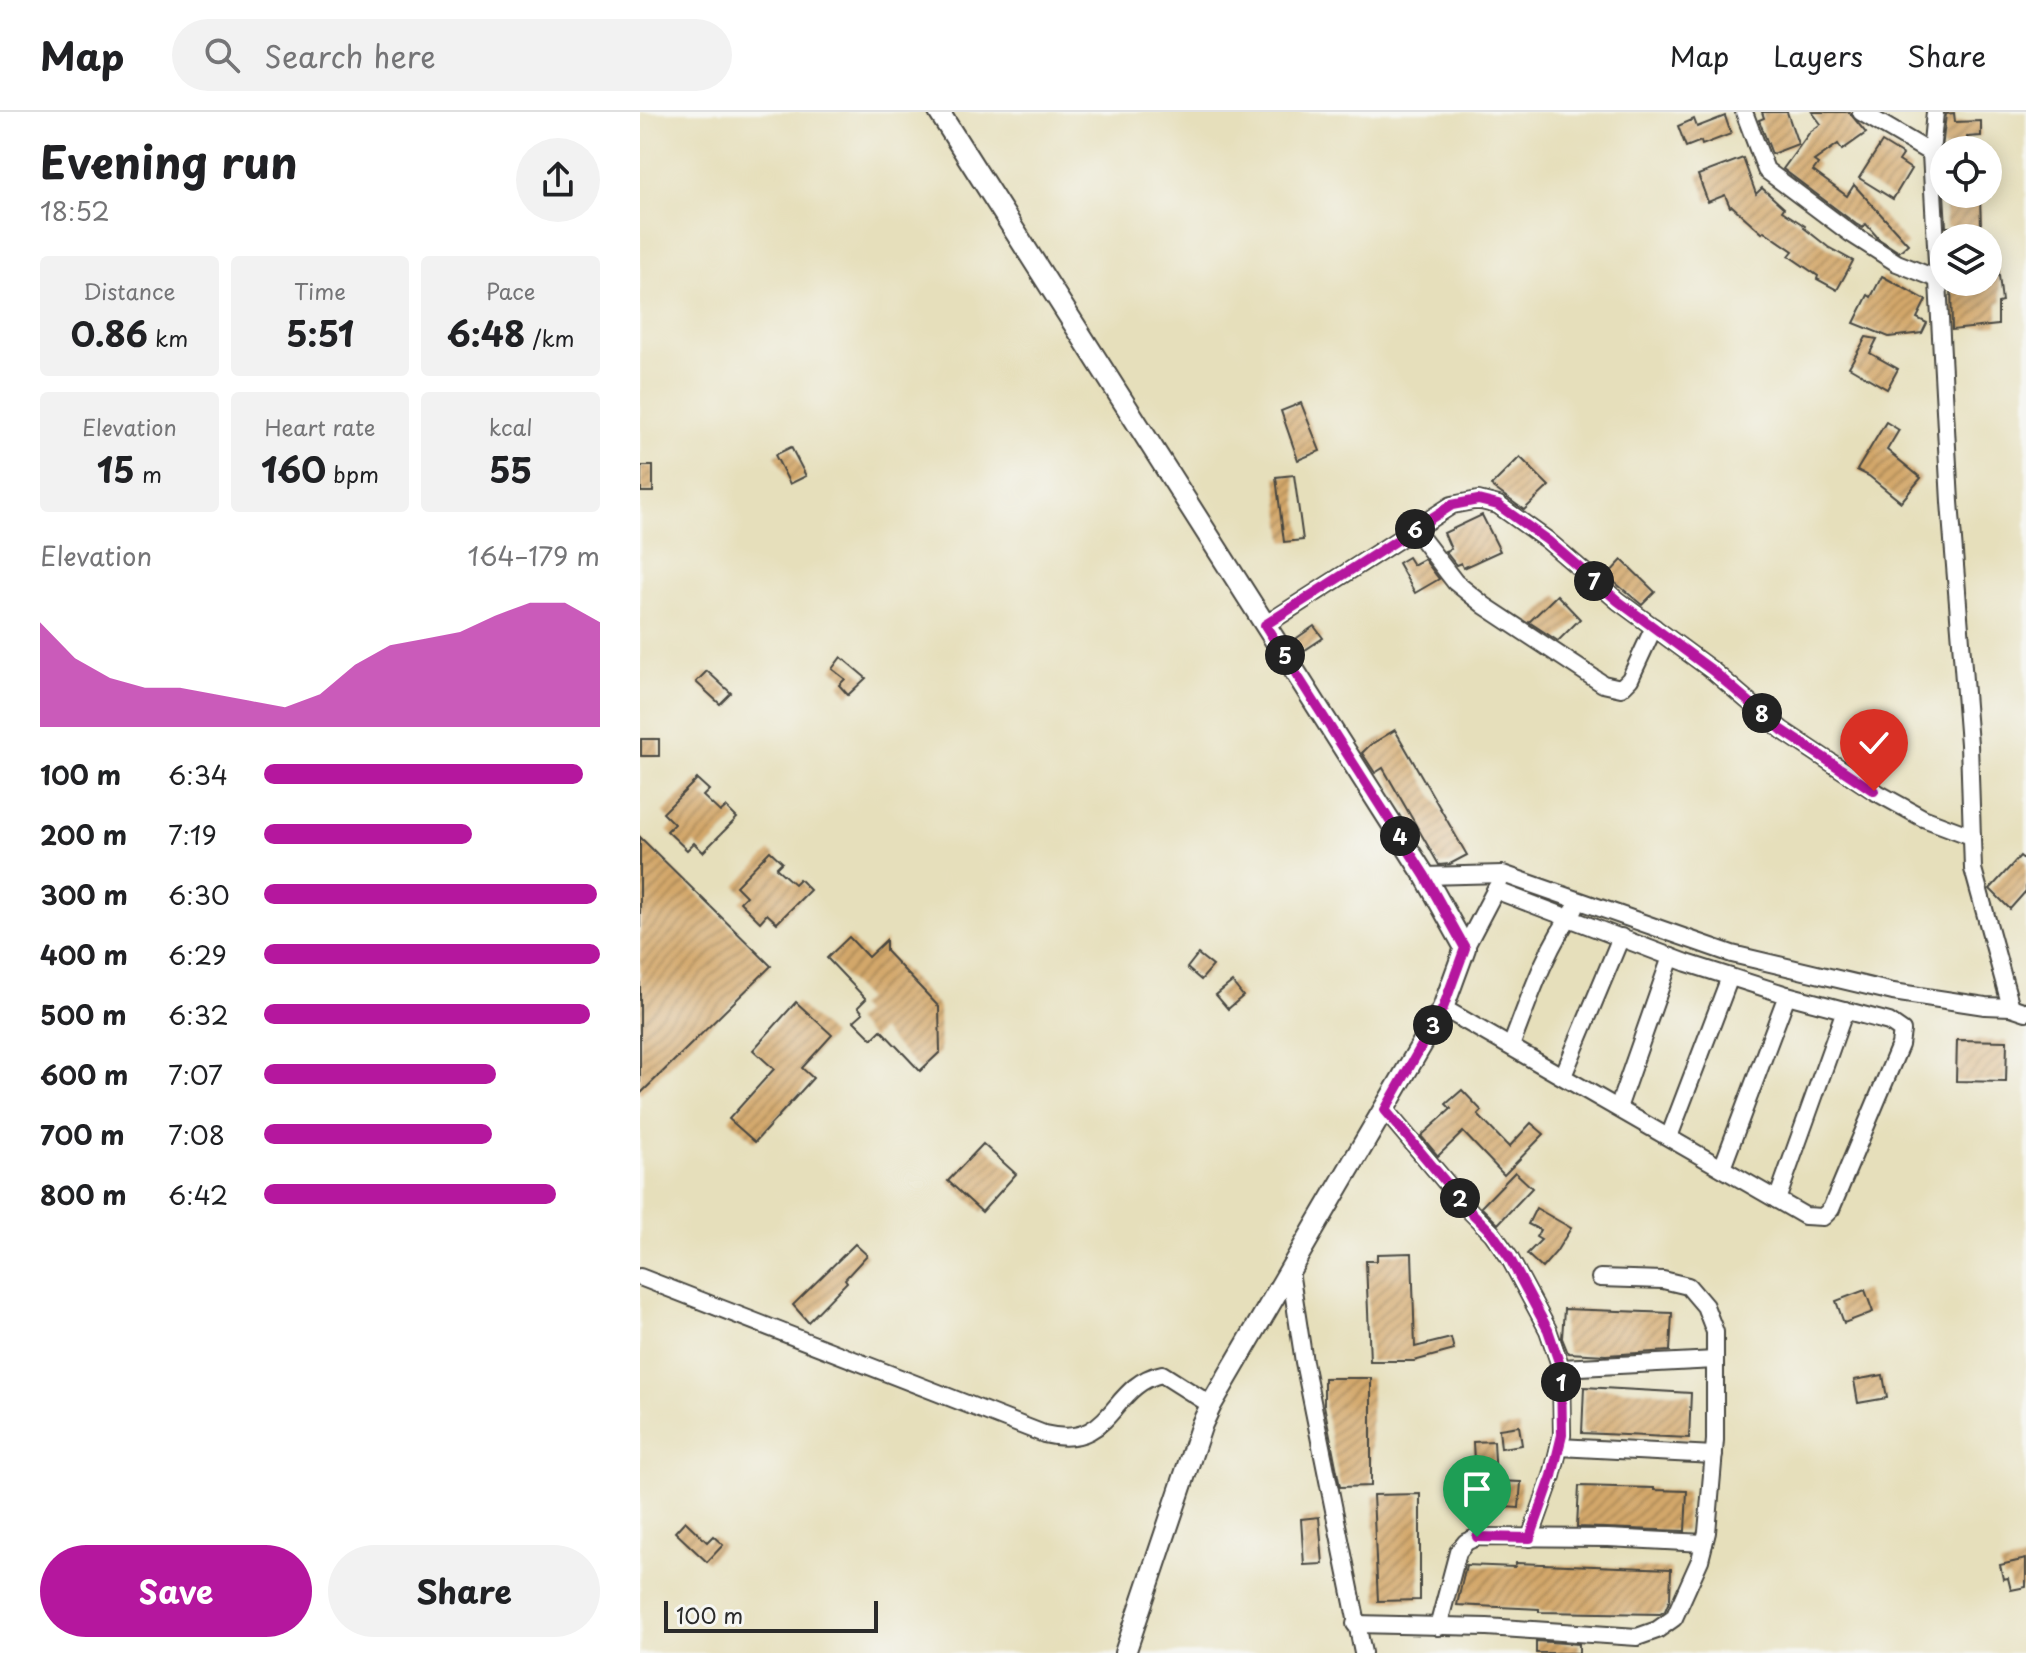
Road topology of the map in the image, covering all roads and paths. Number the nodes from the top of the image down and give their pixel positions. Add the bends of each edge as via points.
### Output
1 (939, 112) edge
2 (1744, 112) edge
3 (1861, 112) edge
4 (1935, 112) edge
5 (1933, 136) edge
6 (1930, 152) edge
7 (1930, 276) edge
8 (1941, 296) edge
9 (1415, 530) junction
10 (1265, 625) junction
11 (1654, 627) junction
12 (1971, 836) junction
13 (1425, 876) junction
14 (1499, 882) junction
15 (1581, 901) junction
16 (1569, 917) junction
17 (1621, 937) junction
18 (1465, 948) junction
19 (1671, 957) junction
20 (1730, 977) junction
21 (1787, 995) junction
22 (1443, 1008) junction
23 (1845, 1010) junction
24 (2019, 1010) edge
25 (1511, 1046) junction
26 (1563, 1076) junction
27 (1618, 1108) junction
28 (1385, 1110) junction
29 (1669, 1137) junction
30 (1722, 1168) junction
31 (1777, 1200) junction
32 (1290, 1271) junction
33 (640, 1277) edge
34 (1600, 1278) dead end
35 (1715, 1360) junction
36 (1561, 1368) junction
37 (1211, 1405) junction
38 (1559, 1447) junction
39 (1714, 1455) junction
40 (1530, 1538) junction
41 (1704, 1543) junction
42 (1355, 1624) junction
43 (1438, 1627) junction
44 (1125, 1653) edge
45 (1363, 1653) edge

1 - 10 street
2 - 7 street via 1766,170 1861,241
3 - 6 street
4 - 5 street
8 - 12 street
9 - 10 street
9 - 11 street via 1452,505 1478,500 1498,505
9 - 11 street via 1455,582 1603,684 1621,688 1630,679
10 - 13 street
11 - 12 street via 1782,730 1874,791
12 - 24 street via 1973,869
13 - 14 street
13 - 18 street
14 - 15 street
14 - 16 street
14 - 18 street
15 - 16 street
15 - 24 street via 1732,954 1893,992
16 - 17 street
16 - 25 street
17 - 19 street
17 - 26 street
18 - 22 street
19 - 20 street
19 - 27 street
20 - 21 street
20 - 29 street
21 - 23 street
21 - 30 street
22 - 25 street
22 - 28 street
23 - 31 street
23 - 31 street via 1889,1022 1902,1031 1900,1045 1831,1209 1823,1217 1805,1216
25 - 26 street
26 - 27 street
27 - 29 street
28 - 32 street
28 - 36 street via 1509,1257 1548,1330
29 - 30 street
30 - 31 street
32 - 37 street
32 - 42 street
33 - 37 street via 1044,1434 1082,1436 1149,1377 1162,1374
34 - 35 street via 1688,1286 1705,1306 1715,1332
35 - 36 street
35 - 39 street
36 - 38 street
37 - 44 street
38 - 39 street
38 - 40 street
39 - 41 street
40 - 41 street
40 - 43 street via 1477,1537 1466,1542 1458,1552
41 - 43 street via 1674,1618 1637,1637
42 - 43 street
42 - 45 street

